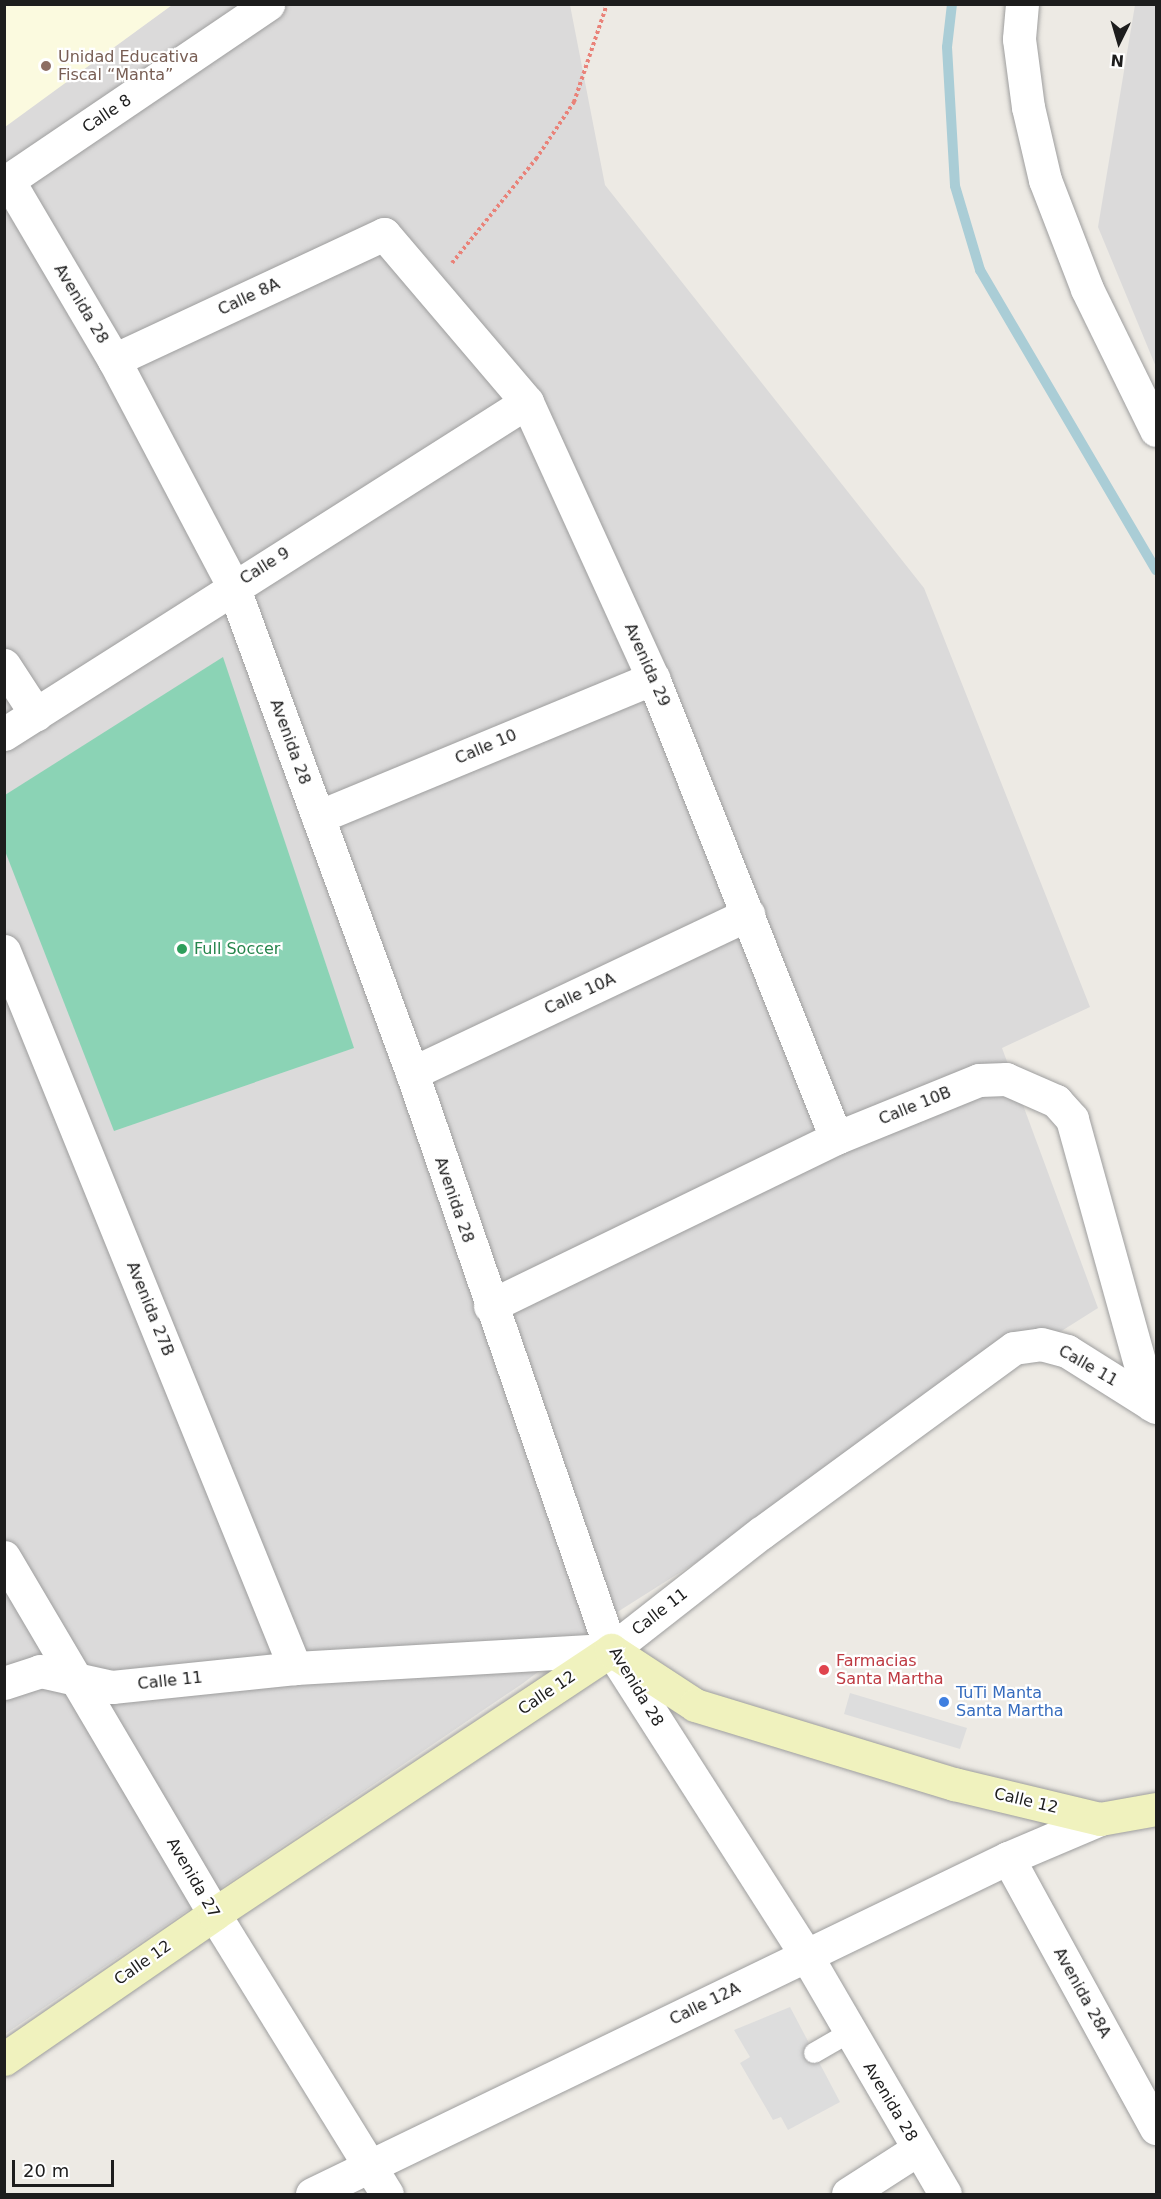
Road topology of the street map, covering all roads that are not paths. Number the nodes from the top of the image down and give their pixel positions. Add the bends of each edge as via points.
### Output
1 (268, 4) edge
2 (1022, 4) edge
3 (6, 182) edge
4 (384, 234) joint
5 (114, 360) junction
6 (527, 402) junction
7 (1156, 430) edge
8 (233, 586) junction
9 (4, 665) edge
10 (653, 678) junction
11 (36, 714) junction
12 (4, 734) edge
13 (318, 817) junction
14 (748, 914) junction
15 (4, 951) edge
16 (412, 1073) junction
17 (836, 1138) junction
18 (490, 1306) junction
19 (1154, 1405) edge
20 (4, 1557) edge
21 (611, 1650) junction
22 (295, 1668) junction
23 (78, 1680) junction
24 (4, 1683) edge
25 (1156, 1809) edge
26 (1100, 1819) junction
27 (1008, 1858) junction
28 (214, 1914) junction
29 (806, 1955) junction
30 (848, 2033) junction
31 (814, 2053) dead end
32 (4, 2059) edge
33 (1156, 2128) edge
34 (918, 2149) junction
35 (370, 2165) junction
36 (312, 2194) edge
37 (387, 2194) edge
38 (848, 2194) edge
39 (945, 2194) edge

1 - 3 street, Calle 8
2 - 7 street via 1019,39 1028,107 1045,180 1087,289
3 - 5 street, Avenida 28
4 - 5 street, Calle 8A
4 - 6 street, Avenida 29
5 - 8 street, Avenida 28
6 - 8 street, Calle 9
6 - 10 street, Avenida 29
8 - 11 street, Calle 9
8 - 13 street, Avenida 28
9 - 11 street
10 - 13 street, Calle 10
10 - 14 street, Avenida 29
11 - 12 street, Calle 9
13 - 16 street, Avenida 28
14 - 16 street, Calle 10A
14 - 17 street, Avenida 29
15 - 22 street, Avenida 27B
16 - 18 street, Avenida 28
17 - 18 street, Calle 10B
17 - 19 street, Calle 10B via 979,1080 1006,1079 1056,1101 1072,1119
18 - 21 street, Avenida 28
19 - 21 street, Calle 11 via 1068,1351 1041,1344 1014,1348 760,1533
20 - 23 street, Avenida 27
21 - 22 street, Calle 11
21 - 26 main road, Calle 12 via 695,1705 954,1785
21 - 28 main road, Calle 12
21 - 29 street, Avenida 28
22 - 23 street, Calle 11 via 112,1688
23 - 24 street, Calle 11 via 40,1671
23 - 28 street, Avenida 27
25 - 26 main road, Calle 12
26 - 27 street, Calle 12A
27 - 29 street, Calle 12A
27 - 33 street, Avenida 28A
28 - 32 main road, Calle 12
28 - 35 street, Avenida 27
29 - 30 street, Avenida 28
29 - 35 street, Calle 12A
30 - 31 lane
30 - 34 street, Avenida 28
34 - 38 street
34 - 39 street, Avenida 28
35 - 36 street, Calle 12A
35 - 37 street, Avenida 27

